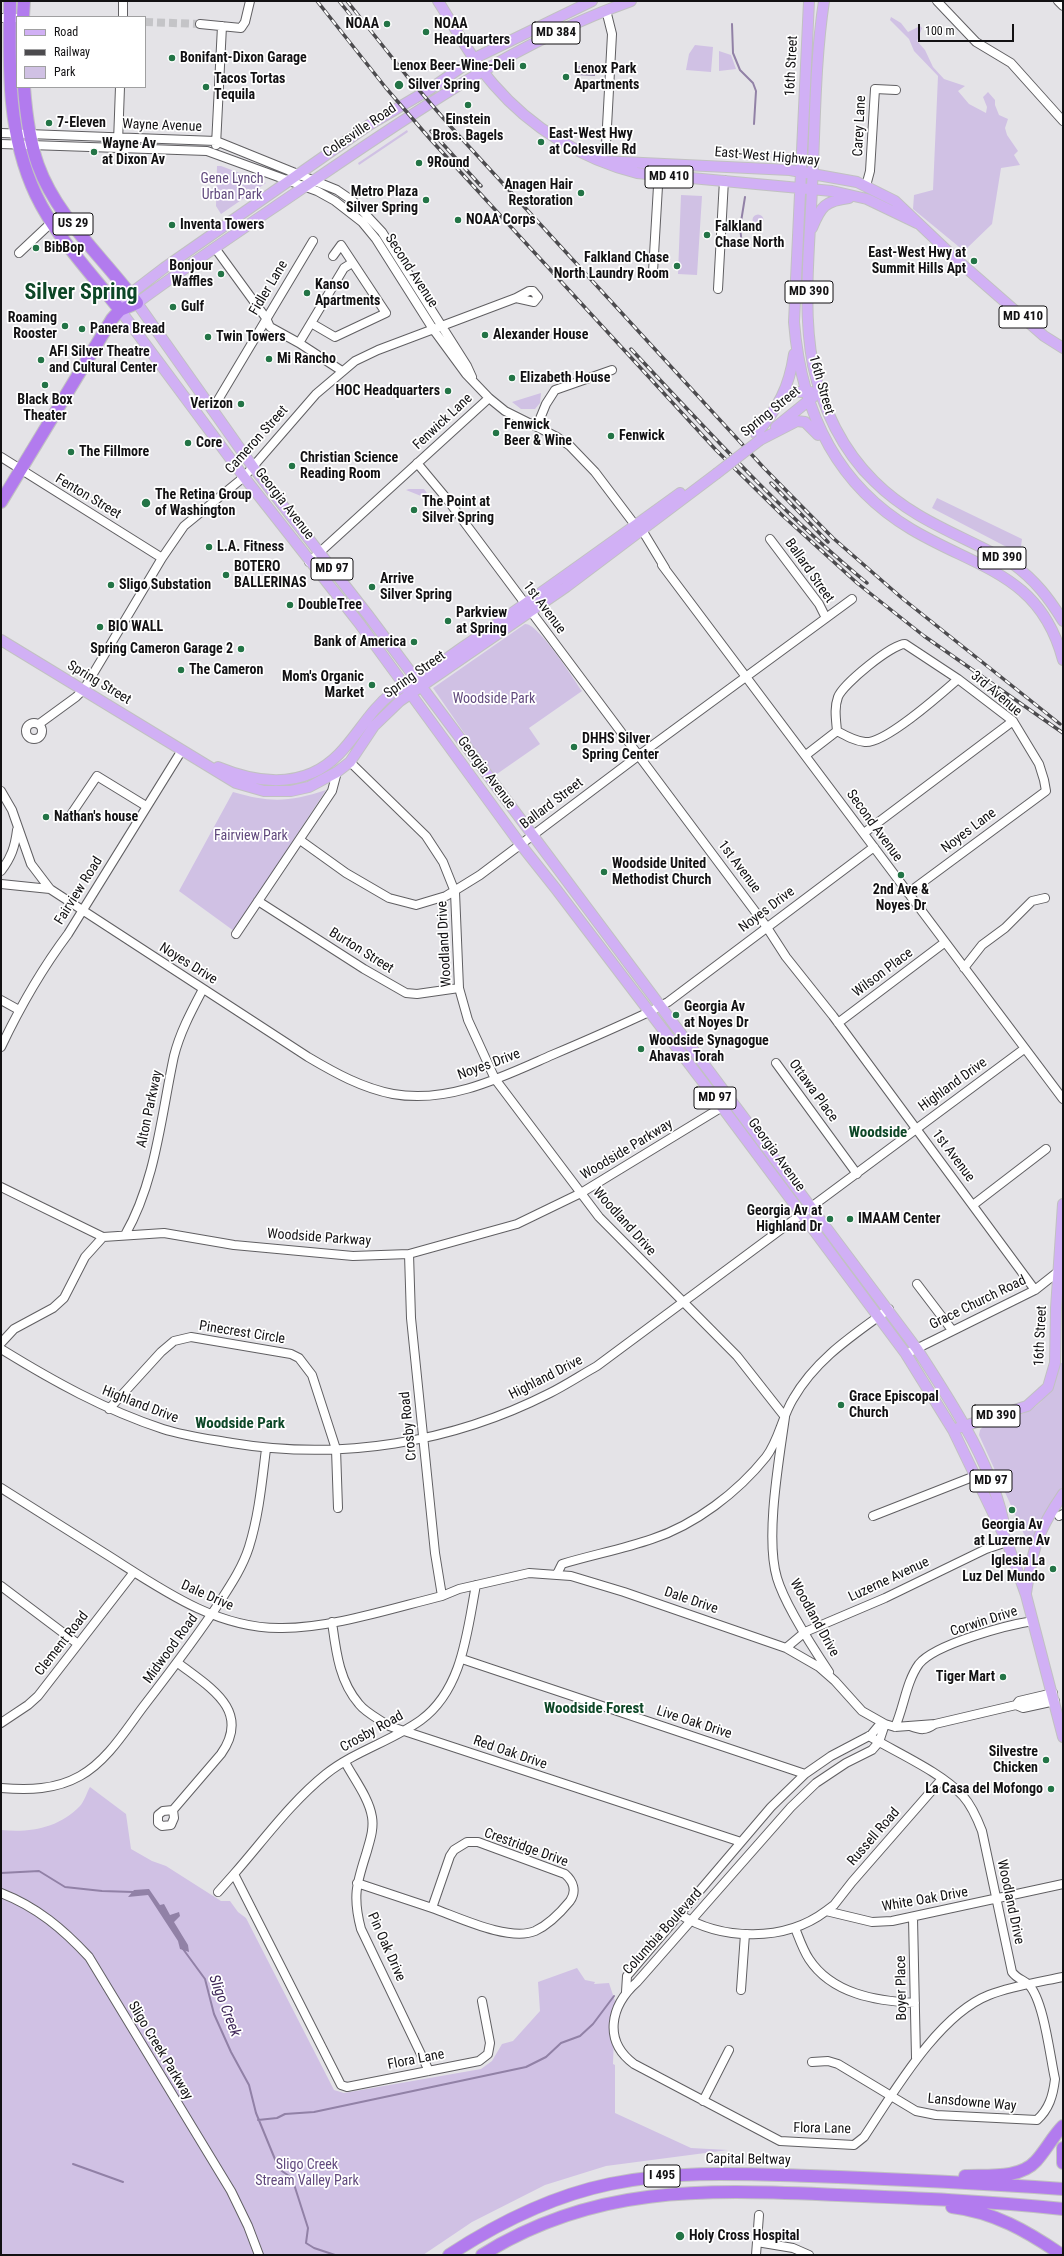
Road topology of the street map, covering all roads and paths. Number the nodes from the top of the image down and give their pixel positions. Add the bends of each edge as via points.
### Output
1 (10, 1) edge
2 (24, 1) edge
3 (123, 1) edge
4 (250, 1) edge
5 (438, 1) edge
6 (592, 1) edge
7 (631, 1) edge
8 (809, 1) edge
9 (824, 1) edge
10 (937, 1) edge
11 (1058, 1) edge
12 (1063, 6) edge
13 (606, 10) junction
14 (23, 16) edge
15 (123, 16) edge
16 (9, 18) edge
17 (200, 24) tunnel mouth
18 (222, 26) junction
19 (475, 58) junction
20 (483, 71) junction
21 (24, 88) edge
22 (120, 88) edge
23 (896, 90) dead end
24 (1063, 121) edge
25 (15, 132) junction
26 (1, 133) edge
27 (119, 137) junction
28 (32, 139) junction
29 (216, 141) junction
30 (1, 144) edge
31 (18, 145) junction
32 (118, 148) junction
33 (215, 152) junction
34 (601, 161) junction
35 (659, 164) junction
36 (800, 171) junction
37 (813, 173) junction
38 (299, 174) junction
39 (658, 176) junction
40 (315, 180) junction
41 (724, 180) junction
42 (289, 181) junction
43 (306, 186) junction
44 (866, 186) junction
45 (799, 188) junction
46 (812, 189) junction
47 (867, 199) junction
48 (52, 222) junction
49 (917, 223) junction
50 (810, 236) junction
51 (313, 241) dead end
52 (215, 248) junction
53 (19, 253) dead end
54 (333, 256) dead end
55 (352, 263) junction
56 (407, 271) junction
57 (653, 272) dead end
58 (399, 276) junction
59 (718, 289) dead end
60 (133, 298) junction
61 (516, 298) dead end
62 (120, 310) junction
63 (266, 318) junction
64 (310, 323) junction
65 (442, 325) junction
66 (433, 329) junction
67 (299, 343) junction
68 (796, 344) junction
69 (1063, 348) edge
70 (612, 370) dead end
71 (342, 371) junction
72 (474, 382) junction
73 (820, 394) junction
74 (806, 395) junction
75 (489, 398) junction
76 (188, 399) junction
77 (781, 399) junction
78 (212, 410) junction
79 (537, 426) junction
80 (228, 431) junction
81 (758, 437) junction
82 (836, 457) junction
83 (1, 458) edge
84 (417, 463) junction
85 (254, 467) junction
86 (21, 471) junction
87 (244, 477) junction
88 (1, 502) edge
89 (922, 518) junction
90 (638, 530) junction
91 (770, 540) dead end
92 (320, 552) junction
93 (162, 558) junction
94 (971, 558) junction
95 (309, 562) junction
96 (1043, 591) junction
97 (852, 599) dead end
98 (528, 608) junction
99 (826, 618) junction
100 (1063, 621) edge
101 (1, 640) edge
102 (1063, 660) edge
103 (746, 676) junction
104 (958, 679) junction
105 (418, 683) junction
106 (84, 689) junction
107 (407, 691) junction
108 (1013, 722) junction
109 (38, 724) dead end
110 (837, 731) junction
111 (182, 750) junction
112 (806, 754) junction
113 (638, 756) junction
114 (350, 762) junction
115 (337, 772) junction
116 (1, 791) edge
117 (1046, 791) joint
118 (146, 806) junction
119 (70, 816) dead end
120 (18, 828) junction
121 (864, 833) junction
122 (532, 836) junction
123 (300, 840) junction
124 (521, 845) junction
125 (874, 847) junction
126 (1, 871) edge
127 (1, 884) edge
128 (50, 889) junction
129 (455, 892) junction
130 (908, 893) junction
131 (1045, 898) dead end
132 (258, 901) junction
133 (82, 910) junction
134 (766, 926) junction
135 (236, 934) dead end
136 (944, 943) junction
137 (964, 968) junction
138 (459, 988) junction
139 (203, 989) junction
140 (1, 1000) edge
141 (660, 1006) junction
142 (19, 1010) junction
143 (649, 1012) junction
144 (838, 1023) junction
145 (1, 1047) edge
146 (1024, 1049) junction
147 (776, 1063) dead end
148 (495, 1080) junction
149 (1063, 1099) edge
150 (732, 1101) junction
151 (722, 1107) junction
152 (916, 1128) junction
153 (1046, 1149) dead end
154 (857, 1174) junction
155 (1, 1187) edge
156 (581, 1193) junction
157 (1063, 1204) edge
158 (973, 1205) junction
159 (812, 1207) junction
160 (802, 1215) junction
161 (125, 1235) junction
162 (103, 1237) junction
163 (409, 1254) junction
164 (1058, 1271) junction
165 (917, 1284) dead end
166 (1035, 1290) junction
167 (683, 1303) junction
168 (889, 1309) junction
169 (879, 1316) junction
170 (952, 1330) junction
171 (1, 1343) edge
172 (1, 1349) edge
173 (918, 1349) junction
174 (906, 1354) junction
175 (109, 1409) junction
176 (785, 1417) junction
177 (964, 1424) junction
178 (953, 1430) junction
179 (423, 1439) junction
180 (266, 1448) junction
181 (336, 1449) junction
182 (975, 1476) junction
183 (1, 1488) edge
184 (1063, 1494) edge
185 (338, 1508) dead end
186 (873, 1516) dead end
187 (1007, 1542) junction
188 (134, 1572) junction
189 (557, 1574) junction
190 (476, 1585) junction
191 (1, 1586) edge
192 (1026, 1595) junction
193 (442, 1596) junction
194 (212, 1614) junction
195 (1033, 1621) junction
196 (332, 1622) junction
197 (805, 1632) junction
198 (78, 1644) junction
199 (786, 1648) junction
200 (462, 1659) junction
201 (178, 1663) junction
202 (835, 1681) junction
203 (1058, 1696) edge
204 (1, 1723) edge
205 (883, 1723) junction
206 (895, 1727) junction
207 (402, 1730) junction
208 (869, 1736) junction
209 (1063, 1737) edge
210 (879, 1742) junction
211 (345, 1762) junction
212 (805, 1774) junction
213 (941, 1780) junction
214 (1, 1788) edge
215 (173, 1810) dead end
216 (741, 1842) junction
217 (234, 1874) junction
218 (357, 1883) junction
219 (1063, 1884) edge
220 (218, 1892) dead end
221 (1, 1893) edge
222 (997, 1899) junction
223 (432, 1908) junction
224 (826, 1911) junction
225 (679, 1914) junction
226 (913, 1918) junction
227 (691, 1921) junction
228 (795, 1928) junction
229 (745, 1934) junction
230 (1063, 1977) edge
231 (1028, 1984) junction
232 (741, 1990) dead end
233 (626, 1992) junction
234 (482, 2001) dead end
235 (915, 2003) junction
236 (730, 2050) dead end
237 (916, 2058) junction
238 (812, 2062) dead end
239 (429, 2071) junction
240 (890, 2097) junction
241 (703, 2101) junction
242 (1044, 2114) joint
243 (1063, 2126) edge
244 (1063, 2148) edge
245 (1063, 2163) edge
246 (892, 2179) junction
247 (1063, 2189) edge
248 (829, 2194) junction
249 (1063, 2209) edge
250 (759, 2215) dead end
251 (757, 2242) junction
252 (259, 2255) edge
253 (449, 2255) edge
254 (482, 2255) edge
255 (756, 2255) edge
256 (809, 2255) edge
257 (1062, 2255) edge

1 - 16 highway, Georgia Avenue / US 29
2 - 14 highway
3 - 15 street
4 - 18 street via 241,28
5 - 19 main road, East-West Highway / MD 410
6 - 19 main road, Colesville Road / MD 384
7 - 13 main road, Colesville Road / MD 384
8 - 36 main road, 16th Street / MD 390
9 - 37 main road, 16th Street / MD 390
10 - 24 street via 972,38 1011,64
11 - 12 street
13 - 20 main road, Colesville Road / MD 384
13 - 34 street via 612,34 606,145
16 - 25 highway, Georgia Avenue / US 29 via 11,107
17 - 18 street
18 - 29 street
19 - 20 main road, East-West Highway / MD 410
19 - 38 main road, Colesville Road / MD 384 via 430,89 369,125
20 - 34 main road, East-West Highway / MD 410 via 526,117 582,153
20 - 40 main road, Colesville Road / MD 384 via 462,82
21 - 28 highway, Georgia Avenue / US 29
22 - 27 street
23 - 44 street, Carey Lane via 875,89 870,171
25 - 26 street, Wayne Avenue
25 - 28 street, Wayne Avenue
25 - 31 highway, Georgia Avenue / US 29
27 - 28 street, Wayne Avenue
27 - 29 street, Wayne Avenue
27 - 32 street
28 - 31 street, Wayne Avenue
28 - 32 street, Wayne Avenue
28 - 60 highway, Georgia Avenue / US 29 via 38,166 62,211
29 - 33 street
29 - 38 street, Wayne Avenue
30 - 31 street, Wayne Avenue
31 - 48 highway, Georgia Avenue / US 29 via 36,194
32 - 33 street, Wayne Avenue
33 - 42 street, Wayne Avenue
34 - 35 main road, East-West Highway / MD 410
34 - 39 main road, East-West Highway / MD 410 via 613,167
35 - 36 main road, East-West Highway / MD 410
35 - 39 street
36 - 37 main road, East-West Highway / MD 410
36 - 45 main road, 16th Street / MD 390
37 - 44 main road, East-West Highway / MD 410 via 846,179
37 - 46 main road, 16th Street / MD 390
38 - 40 street, Wayne Avenue
38 - 42 main road, Colesville Road / MD 384
39 - 41 main road, East-West Highway / MD 410
39 - 57 street
40 - 43 main road, Colesville Road / MD 384
40 - 56 street, Second Avenue via 337,190 366,214 386,236
41 - 45 main road, East-West Highway / MD 410
41 - 59 street
42 - 43 street, Second Avenue
42 - 60 main road, Colesville Road / MD 384 via 164,268
43 - 52 main road, Colesville Road / MD 384
43 - 58 street, Second Avenue via 335,201 362,222
44 - 49 main road, East-West Highway / MD 410 via 895,201
45 - 46 main road, East-West Highway / MD 410
45 - 68 main road, 16th Street / MD 390 via 794,322
46 - 47 main road, East-West Highway / MD 410
46 - 50 main road, 16th Street / MD 390
47 - 49 main road, East-West Highway / MD 410
47 - 50 main road via 850,198 828,203 818,213
48 - 53 street
48 - 62 highway, Georgia Avenue / US 29
49 - 69 main road, East-West Highway / MD 410 via 1044,336
50 - 73 main road, 16th Street / MD 390 via 810,347
51 - 63 street, Fidler Lane
52 - 60 main road, Colesville Road / MD 384
52 - 63 street
54 - 55 street via 341,245
55 - 64 street via 344,268
55 - 64 street via 386,313 335,337
56 - 58 street
56 - 65 street, Second Avenue
58 - 66 street, Second Avenue
60 - 62 highway, Colesville Road
60 - 78 main road, Georgia Avenue / MD 97
61 - 65 street, Cameron Street
62 - 76 main road, Georgia Avenue / MD 97
62 - 86 highway via 112,319
63 - 67 street via 270,327
63 - 78 street, Fidler Lane
64 - 67 street
65 - 66 street, Cameron Street
65 - 72 street, Second Avenue
66 - 71 street, Cameron Street via 378,350
66 - 72 street, Second Avenue
67 - 71 street
68 - 74 main road, 16th Street / MD 390
68 - 77 main road via 789,380
70 - 79 street via 556,390 546,404
71 - 85 street, Cameron Street via 313,398
72 - 75 street, Second Avenue
73 - 74 main road, Spring Street
73 - 89 main road, 16th Street / MD 390 via 836,430 853,457 873,481 900,504
74 - 77 main road, Spring Street via 786,395
74 - 81 main road, Spring Street
74 - 82 main road, 16th Street / MD 390 via 814,418
75 - 79 street, Second Avenue via 505,411
75 - 84 street, Fenwick Lane
76 - 80 main road, MD 97 via 196,398 218,426
76 - 87 main road, Georgia Avenue / MD 97
77 - 81 main road, Spring Street
78 - 80 main road, Georgia Avenue / MD 97
79 - 90 street, Second Avenue via 570,446 583,459
80 - 85 main road, Georgia Avenue / MD 97
81 - 82 main road via 797,421 805,422
81 - 90 main road, Spring Street
82 - 94 main road, 16th Street / MD 390 via 863,492 894,518 912,530
83 - 86 street, Fenton Street
84 - 92 street, Fenwick Lane
84 - 98 street, 1st Avenue
85 - 87 street, Cameron Street
85 - 92 main road, Georgia Avenue / MD 97
86 - 88 highway
86 - 93 street, Fenton Street
87 - 93 street, Cameron Street via 184,526
87 - 95 main road, Georgia Avenue / MD 97
89 - 94 main road via 930,530 959,544
89 - 96 main road, 16th Street / MD 390 via 1013,564
90 - 98 main road, Spring Street
90 - 103 street, Second Avenue
91 - 99 street, Ballard Street via 815,598
92 - 95 street, Fenwick Lane
92 - 105 main road, Georgia Avenue / MD 97
93 - 106 street, Cameron Street
94 - 96 main road via 986,556 1036,590
94 - 102 main road, 16th Street / MD 390 via 1006,577 1039,609 1058,641
95 - 107 main road, Georgia Avenue / MD 97 via 359,623
96 - 100 main road, 16th Street / MD 390
97 - 99 street, Ballard Street
98 - 105 main road, Spring Street
98 - 113 street, 1st Avenue
99 - 103 street, Ballard Street
101 - 106 main road, Spring Street
103 - 112 street, Second Avenue
103 - 113 street, Ballard Street
104 - 108 street, 3rd Avenue
104 - 110 street via 898,728 881,738 867,742
104 - 110 street, 3rd Avenue via 911,647 900,644 842,690 835,706
105 - 107 main road, Spring Street
105 - 122 main road, Georgia Avenue / MD 97
106 - 109 street, Cameron Street
106 - 111 main road, Spring Street
107 - 111 main road, Spring Street via 392,693 377,707 333,761 296,779 275,781 247,776 224,769
107 - 114 main road, Spring Street via 378,721
107 - 124 main road, Georgia Avenue / MD 97
108 - 117 street, 3rd Avenue via 1039,764
108 - 121 street
110 - 112 street
111 - 115 main road, Spring Street via 236,783 264,791 300,790 319,783
111 - 118 street, Fairview Road
112 - 121 street, Second Avenue
113 - 122 street, Ballard Street
113 - 134 street, 1st Avenue
114 - 115 main road, Spring Street
114 - 129 street, Woodland Drive via 426,836 443,862
115 - 123 street via 332,791
116 - 120 street, Noyes Drive via 12,810
117 - 130 street, Noyes Lane
118 - 119 street via 97,776
118 - 133 street, Fairview Road
120 - 126 street via 16,846
120 - 128 street, Noyes Drive via 31,864
121 - 125 street, Second Avenue
122 - 124 street, Ballard Street
122 - 141 main road, Georgia Avenue / MD 97
123 - 129 street, Ballard Street via 346,873 389,898 403,903 416,905
123 - 132 street
124 - 129 street, Ballard Street
124 - 143 main road, Georgia Avenue / MD 97
125 - 130 street, Second Avenue
125 - 134 street, Noyes Drive
127 - 128 street
128 - 133 street, Noyes Drive
129 - 138 street, Woodland Drive
130 - 136 street, Second Avenue
131 - 137 street via 1032,901 1005,928 982,945
132 - 135 street
132 - 138 street, Burton Street via 406,993 417,994
133 - 139 street, Noyes Drive
133 - 142 street, Fairview Road
134 - 141 street, Noyes Drive
134 - 144 street, 1st Avenue via 786,957
136 - 137 street, Second Avenue
136 - 144 street, Wilson Place
137 - 146 street, Second Avenue
138 - 148 street, Woodland Drive via 468,1020
139 - 148 street, Noyes Drive via 308,1057 346,1079 376,1090 395,1095 438,1095
139 - 161 street, Alton Parkway via 187,1020 175,1055 166,1106 147,1180 135,1216
140 - 142 street
141 - 143 street, Noyes Drive
141 - 150 main road, Georgia Avenue / MD 97
142 - 145 street, Fairview Road
143 - 148 street, Noyes Drive
143 - 151 main road, Georgia Avenue / MD 97
144 - 152 street, 1st Avenue
146 - 149 street, Second Avenue
146 - 152 street, Highland Drive
147 - 154 street, Ottawa Place
148 - 156 street, Woodland Drive
150 - 151 street, Woodside Parkway
150 - 159 main road, Georgia Avenue / MD 97
151 - 156 street, Woodside Parkway
151 - 160 main road, Georgia Avenue / MD 97
152 - 154 street, Highland Drive
152 - 158 street, 1st Avenue
153 - 158 street
154 - 159 street, Highland Drive
155 - 162 street
156 - 163 street, Woodside Parkway via 516,1224
156 - 167 street, Woodland Drive via 599,1218
157 - 164 main road, 16th Street / MD 390
158 - 166 street, 1st Avenue
159 - 160 street, Highland Drive
159 - 168 main road, Georgia Avenue / MD 97
160 - 167 street, Highland Drive
160 - 169 main road, Georgia Avenue / MD 97
161 - 162 street, Woodside Parkway
161 - 163 street, Woodside Parkway via 164,1233 234,1245 353,1256
162 - 171 street via 85,1257 64,1298 53,1308 14,1329
163 - 179 street, Crosby Road via 411,1318
164 - 166 street, Grace Church Road
164 - 177 main road, 16th Street / MD 390 via 1055,1363 1048,1387 1027,1406
165 - 170 street
166 - 170 street, Grace Church Road
167 - 176 street, Woodland Drive via 737,1356
167 - 179 street, Highland Drive via 597,1366 550,1393 488,1419
168 - 169 street
168 - 173 main road, Georgia Avenue / MD 97
169 - 174 main road, Georgia Avenue / MD 97
169 - 176 street via 834,1349 813,1370 796,1394
170 - 173 street, Grace Church Road
172 - 175 street, Highland Drive via 60,1385
173 - 174 street, Grace Church Road
173 - 177 main road, Georgia Avenue / MD 97
174 - 178 main road, Georgia Avenue / MD 97
175 - 180 street, Highland Drive via 186,1435
175 - 181 street, Pinecrest Circle via 161,1352 179,1338 191,1337 291,1354 299,1358 312,1375
176 - 189 street via 766,1457 733,1490 704,1513 653,1539 562,1564
176 - 197 street, Woodland Drive via 773,1519 774,1548 777,1577
177 - 178 main road, 16th Street / MD 390
177 - 187 main road, Georgia Avenue / MD 97 via 1001,1506
178 - 182 main road, Georgia Avenue / MD 97
179 - 181 street, Highland Drive via 376,1447
179 - 193 street, Crosby Road
180 - 181 street, Highland Drive
180 - 194 street, Midwood Road via 257,1518 249,1547
181 - 185 street
182 - 186 street
182 - 187 main road, Georgia Avenue / MD 97
183 - 188 street, Dale Drive
184 - 192 main road via 1038,1536
187 - 192 main road, Georgia Avenue / MD 97
187 - 197 street, Luzerne Avenue via 986,1549 885,1598
188 - 194 street, Dale Drive via 172,1595
188 - 198 street, Clement Road
189 - 190 street, Dale Drive via 529,1573
189 - 199 street, Dale Drive via 624,1592
190 - 193 street, Dale Drive via 467,1587 464,1591
190 - 200 street, Crosby Road
191 - 198 street
192 - 195 main road, Georgia Avenue / MD 97
193 - 196 street, Dale Drive
194 - 196 street, Dale Drive via 237,1623 280,1628
194 - 201 street, Midwood Road
195 - 203 main road, Georgia Avenue / MD 97
195 - 206 street, Corwin Drive via 964,1639 926,1658 913,1675
196 - 207 street, Red Oak Drive via 340,1669 350,1693 367,1711 389,1726
197 - 199 street, Luzerne Avenue
197 - 202 street, Woodland Drive
198 - 204 street, Clement Road via 38,1696
199 - 202 street, Dale Drive via 810,1661
200 - 207 street, Crosby Road via 440,1700 422,1719
200 - 212 street, Live Oak Drive
201 - 214 street, Midwood Road via 111,1749 80,1776 56,1786 33,1790
201 - 215 street via 204,1683 229,1708 232,1732 221,1754
202 - 205 street, Dale Drive via 862,1711
203 - 206 street via 1019,1701 1016,1705 935,1724 927,1730 910,1726
203 - 209 main road, Georgia Avenue / MD 97
205 - 206 street
205 - 208 street, Columbia Boulevard
205 - 210 street
207 - 211 street, Crosby Road
207 - 216 street, Red Oak Drive
208 - 210 street, Woodland Drive
208 - 212 street, Columbia Boulevard via 831,1756
210 - 213 street, Woodland Drive
210 - 227 street, Columbia Boulevard via 872,1750 816,1783 791,1807
211 - 217 street, Crosby Road via 327,1773 302,1796
211 - 218 street, Pin Oak Drive via 372,1817 373,1828
212 - 216 street, Columbia Boulevard via 771,1807
213 - 222 street, Woodland Drive via 962,1795 975,1813 982,1831
213 - 224 street, Russell Road via 834,1905
216 - 225 street, Columbia Boulevard
217 - 220 street, Crosby Road
217 - 239 street, Flora Lane via 341,2085 347,2087
218 - 223 street, Crestridge Drive
218 - 239 street, Pin Oak Drive via 355,1908 361,1929
219 - 222 street, White Oak Drive
221 - 252 street, Sligo Creek Parkway via 44,1915 89,1957 231,2191
222 - 226 street, White Oak Drive
222 - 231 street, Woodland Drive via 1012,1972 1016,1978
223 - 223 street, Crestridge Drive via 503,1932 534,1932 546,1925 571,1900 573,1887 565,1874 478,1842 467,1842 454,1850 450,1856
224 - 226 street, White Oak Drive via 872,1922
224 - 228 street
225 - 227 street
225 - 233 street, Columbia Boulevard via 627,1976
226 - 235 street, Boyer Place
227 - 229 street
227 - 233 street, Columbia Boulevard
228 - 229 street via 762,1935
228 - 235 street via 810,1960 822,1975 835,1985 861,1995
229 - 232 street
230 - 231 street, Flora Lane
231 - 237 street, Flora Lane via 989,1995 968,2006
231 - 242 street, Woodland Drive via 1037,1999 1055,2080 1054,2093
233 - 241 street, Flora Lane via 614,2023 614,2036 619,2050 634,2064
234 - 239 street, Flora Lane via 490,2043 488,2054 479,2061
235 - 237 street, Boyer Place
236 - 241 street
237 - 240 street, Flora Lane
238 - 240 street, Lansdowne Way via 828,2061 838,2064
240 - 241 street, Flora Lane via 864,2137 854,2145 780,2141
240 - 242 street, Lansdowne Way via 916,2111 936,2116 1030,2121 1037,2120
243 - 246 highway via 1035,2163 1019,2172
244 - 245 highway
246 - 247 highway, Capital Beltway / I 495
246 - 253 highway, Capital Beltway / I 495 via 711,2174 671,2175 624,2181 546,2203 503,2223
248 - 249 highway, I 495 via 995,2202
248 - 254 highway, I 495 via 672,2193 620,2200 552,2220 522,2232
248 - 257 highway via 979,2212 1028,2232
250 - 251 street
251 - 255 street
251 - 256 street via 793,2248

